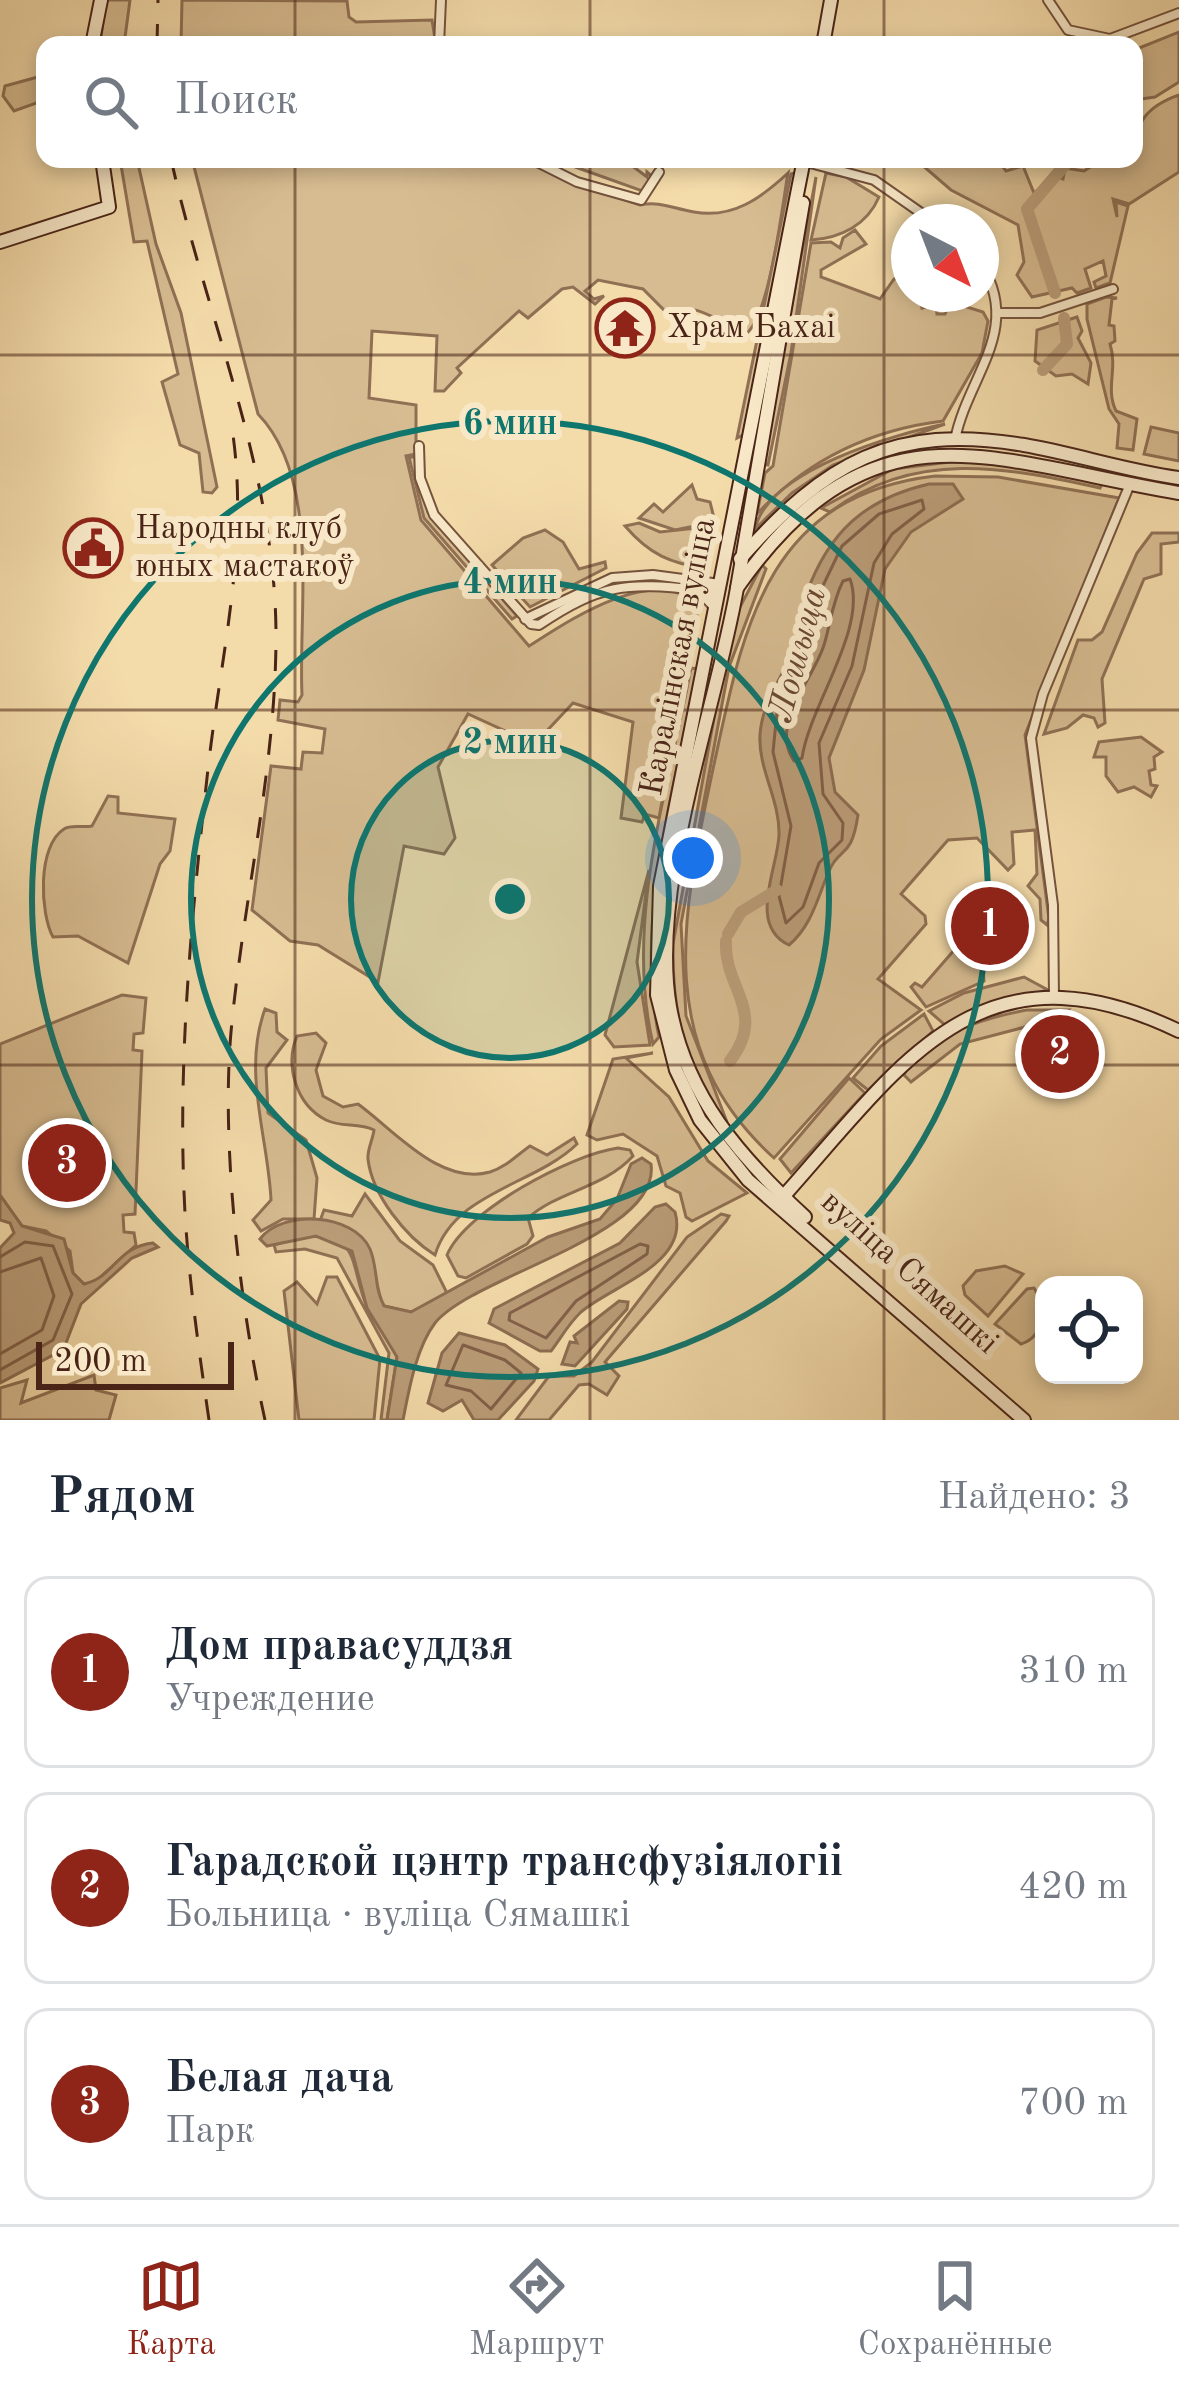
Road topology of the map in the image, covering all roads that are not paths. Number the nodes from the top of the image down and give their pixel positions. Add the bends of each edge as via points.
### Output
1 (101, 0) edge
2 (441, 0) edge
3 (834, 0) edge
4 (1048, 0) edge
5 (1179, 13) edge
6 (94, 36) edge
7 (439, 36) edge
8 (828, 36) edge
9 (1097, 36) edge
10 (1118, 36) edge
11 (103, 168) edge
12 (549, 168) edge
13 (806, 168) edge
14 (832, 168) edge
15 (659, 172) dead end
16 (908, 204) edge
17 (0, 239) edge
18 (1113, 290) dead end
19 (778, 311) junction
20 (997, 314) joint
21 (419, 446) dead end
22 (956, 447) junction
23 (1132, 477) junction
24 (1179, 478) edge
25 (1179, 493) edge
26 (748, 541) junction
27 (740, 560) junction
28 (722, 585) junction
29 (737, 588) junction
30 (523, 619) junction
31 (713, 624) junction
32 (683, 810) junction
33 (1054, 998) junction
34 (1179, 1031) edge
35 (780, 1200) junction
36 (1024, 1420) edge
37 (1035, 1420) edge

1 - 6 main road
2 - 7 street
3 - 8 main road
4 - 9 street via 1068,29
5 - 10 street
11 - 17 main road via 108,203
12 - 15 street via 640,200
13 - 19 main road, Каралінская вуліца
14 - 16 street via 874,180
18 - 20 street via 1040,313
19 - 26 main road, Каралінская вуліца
19 - 28 main road, Каралінская вуліца
20 - 22 street via 991,357
21 - 30 street via 429,507
22 - 23 main road
22 - 26 main road via 902,445 839,469
22 - 29 main road via 840,483 788,524
23 - 24 main road
23 - 25 main road
23 - 33 street via 1031,738 1053,900
26 - 27 main road, Каралінская вуліца
27 - 28 main road
27 - 29 main road, Каралінская вуліца
28 - 29 main road
28 - 30 street via 613,578
28 - 31 main road, Каралінская вуліца
29 - 32 main road, Каралінская вуліца
30 - 31 street via 539,625 594,592 631,583 703,592
31 - 32 main road, Каралінская вуліца
32 - 35 main road, Каралінская вуліца via 666,940 670,1009 714,1120
33 - 34 main road, вуліца Сямашкі via 1099,1001
33 - 35 main road, вуліца Сямашкі via 988,1011 923,1043
35 - 36 main road, вуліца Сямашкі
35 - 37 main road, вуліца Сямашкі

